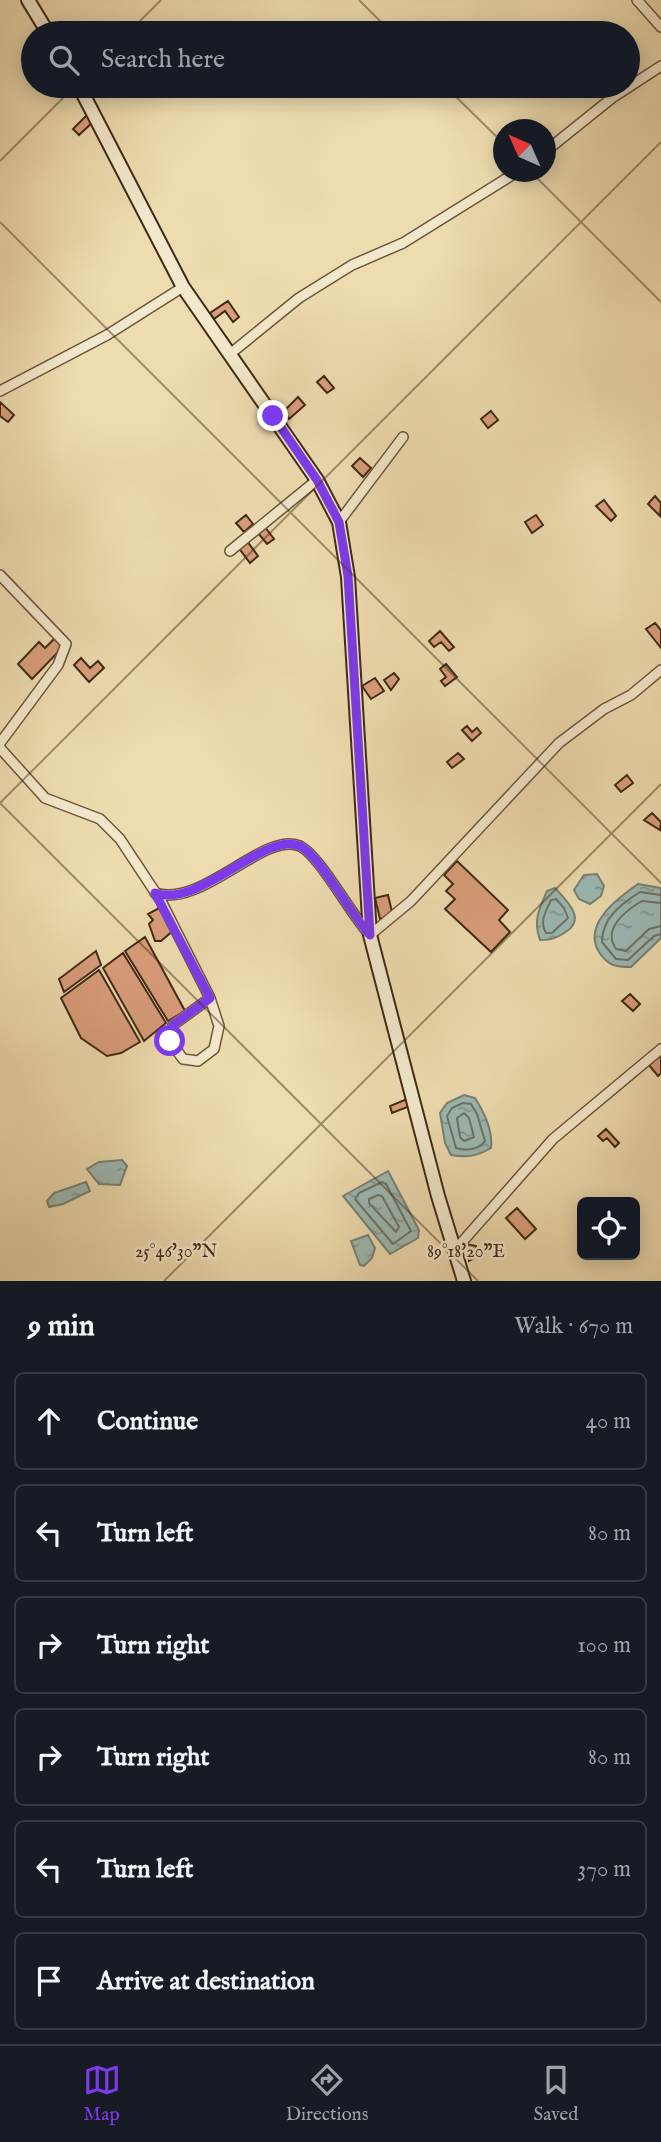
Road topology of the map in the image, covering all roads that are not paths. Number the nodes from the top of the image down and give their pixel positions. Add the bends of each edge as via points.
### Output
1 (27, 0) edge
2 (637, 0) edge
3 (40, 21) edge
4 (661, 27) edge
5 (661, 66) edge
6 (640, 80) edge
7 (85, 98) edge
8 (612, 98) edge
9 (556, 142) edge
10 (501, 182) edge
11 (183, 287) junction
12 (230, 354) junction
13 (0, 391) edge
14 (403, 436) dead end
15 (317, 480) junction
16 (339, 522) junction
17 (230, 551) dead end
18 (0, 575) edge
19 (661, 670) edge
20 (0, 743) edge
21 (0, 748) edge
22 (155, 893) junction
23 (370, 935) junction
24 (210, 998) junction
25 (661, 1049) edge
26 (455, 1250) junction
27 (464, 1281) edge

1 - 3 main road
2 - 4 street
5 - 6 street
7 - 11 main road
8 - 9 street
10 - 12 street via 403,243 352,265 299,298
11 - 12 main road
11 - 13 street via 107,335
12 - 15 main road
14 - 16 street
15 - 16 main road
15 - 17 street
16 - 23 main road via 348,576
18 - 20 street via 66,644 58,665
19 - 23 street via 559,743 411,901
21 - 22 street via 45,798 100,819 120,839
22 - 23 street via 167,897 209,883 277,846 290,844 301,847 317,862
22 - 24 street
23 - 26 main road
24 - 24 street via 173,1025 170,1041 183,1059 198,1061 214,1049 219,1026
25 - 26 street via 553,1139
26 - 27 main road

